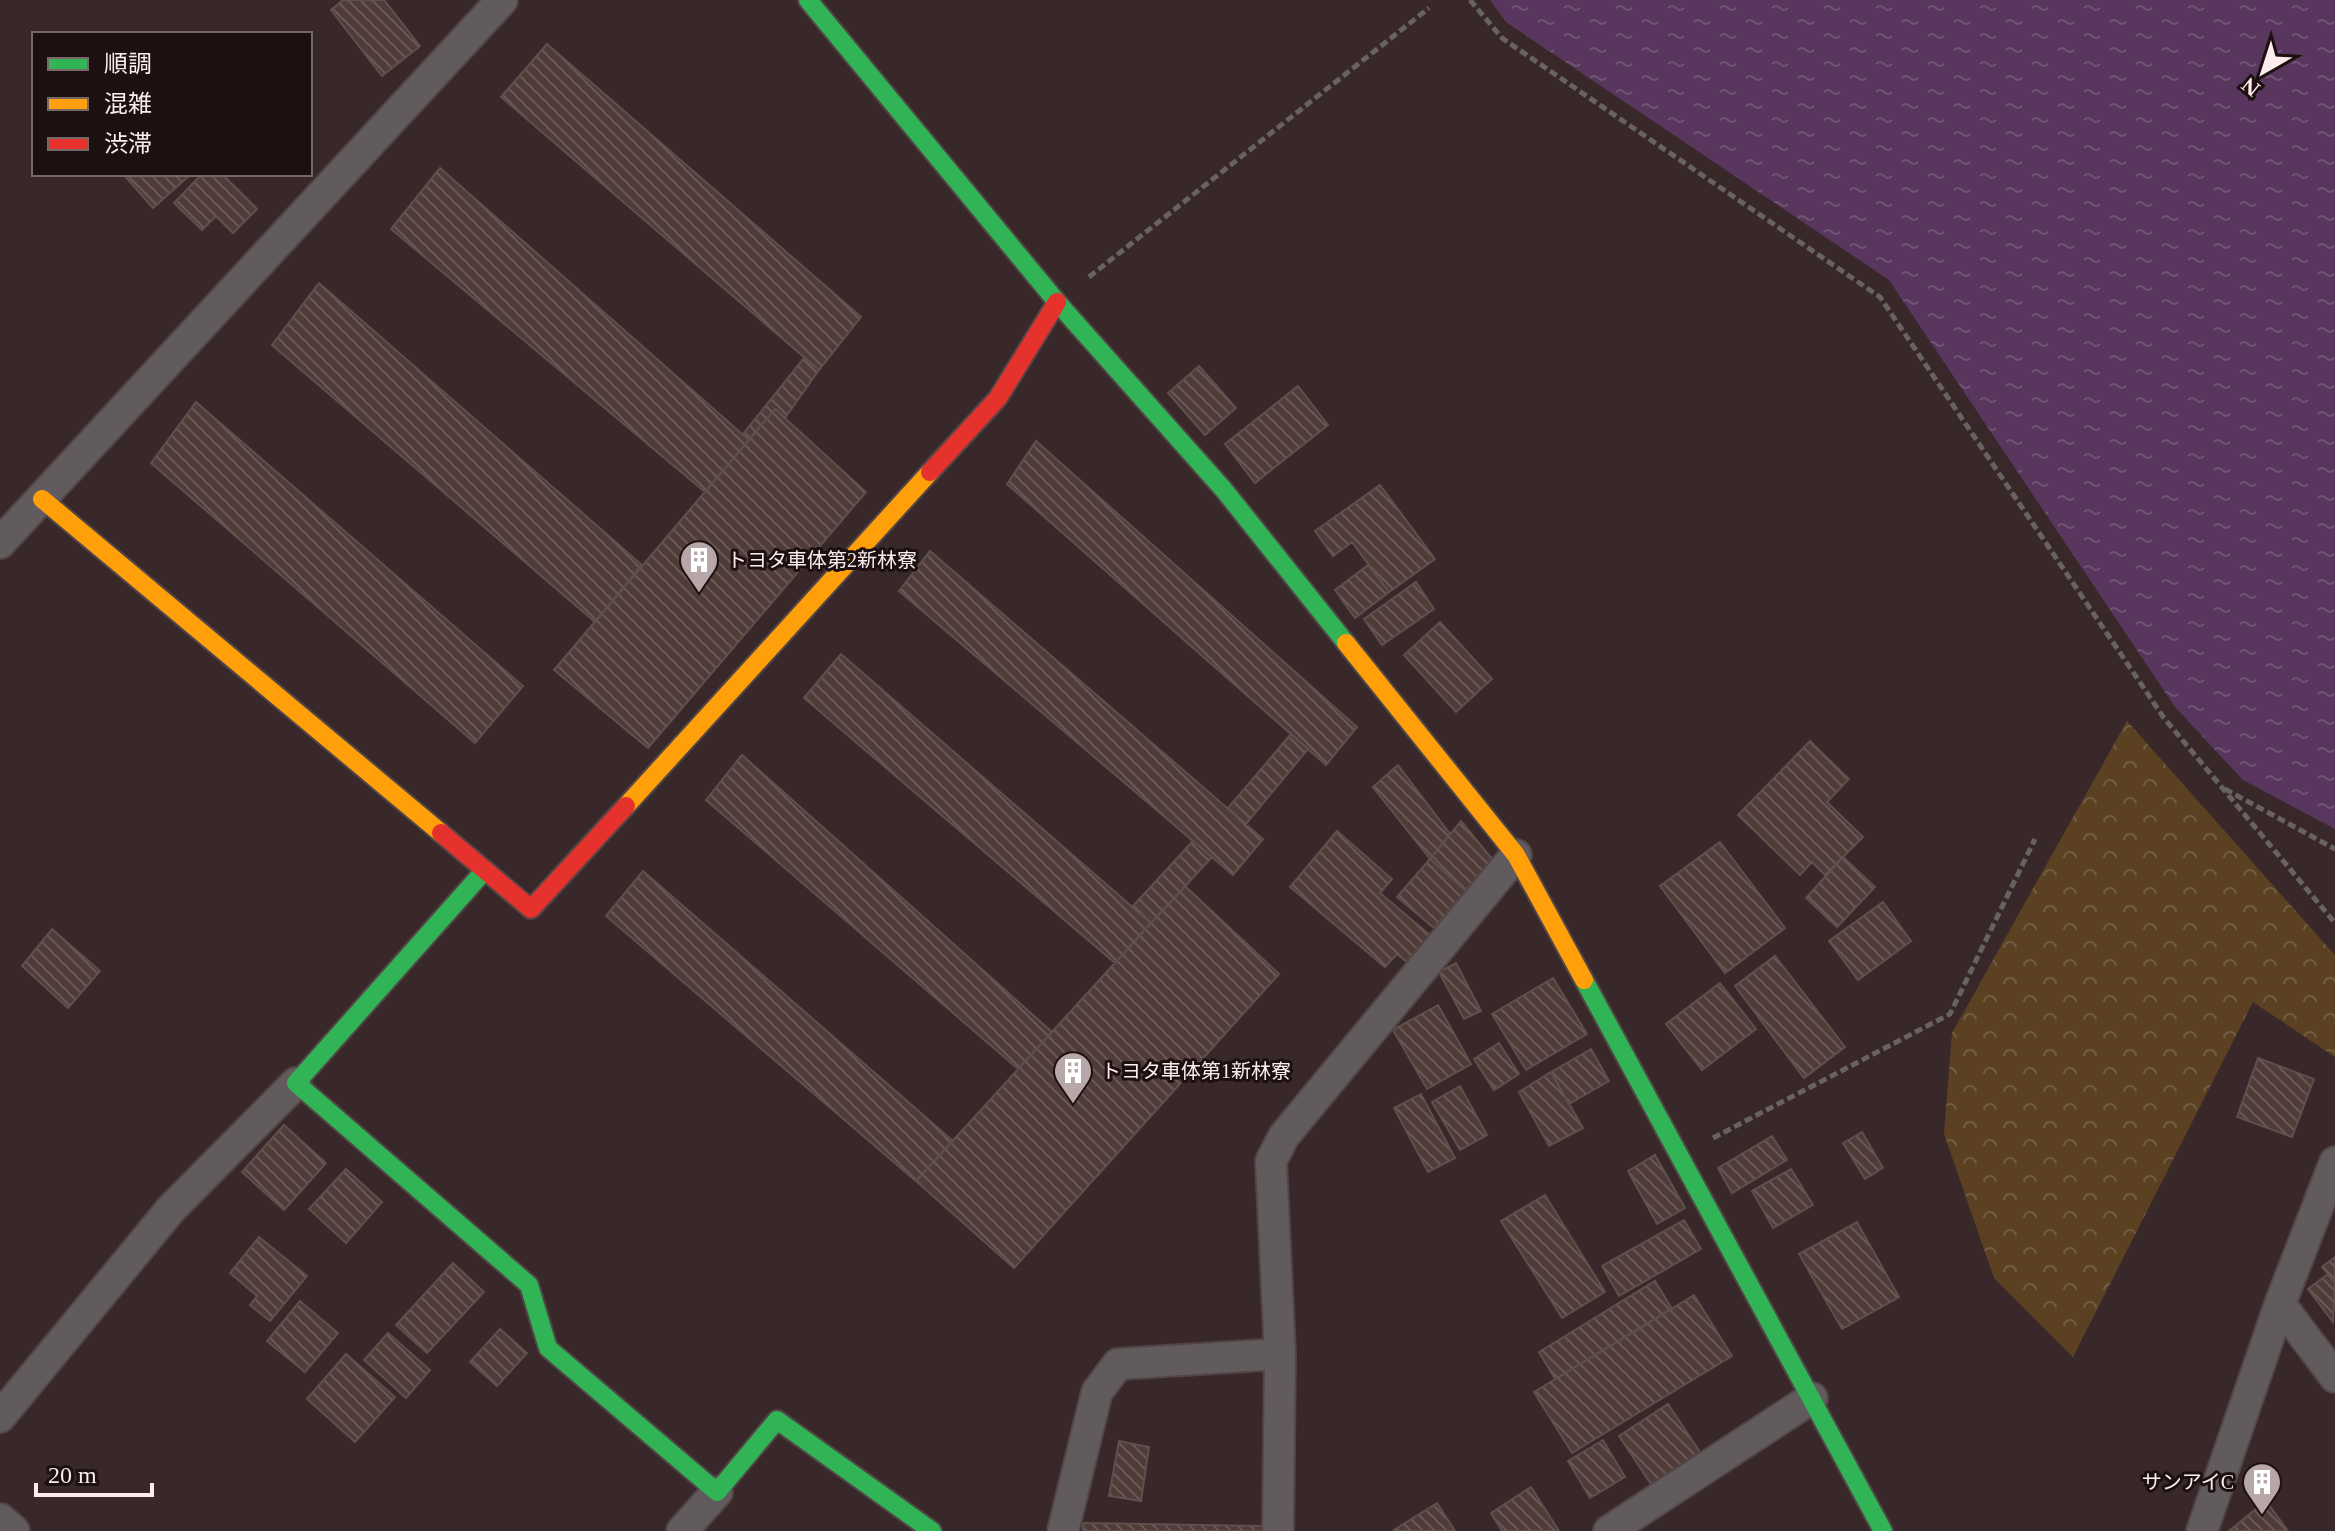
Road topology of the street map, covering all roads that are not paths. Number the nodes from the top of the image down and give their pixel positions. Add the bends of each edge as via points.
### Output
1 (502, 0) edge
2 (808, 0) edge
3 (1057, 302) junction
4 (42, 499) junction
5 (0, 543) edge
6 (1516, 855) junction
7 (485, 870) junction
8 (296, 1083) junction
9 (2335, 1162) edge
10 (2280, 1304) junction
11 (1280, 1354) junction
12 (2335, 1377) edge
13 (1812, 1398) junction
14 (0, 1417) edge
15 (717, 1492) junction
16 (0, 1519) edge
17 (14, 1531) edge
18 (682, 1531) edge
19 (932, 1531) edge
20 (1063, 1531) edge
21 (1278, 1531) edge
22 (1609, 1531) edge
23 (1883, 1531) edge
24 (2202, 1531) edge

1 - 4 street
2 - 3 street
3 - 6 street via 1224,490
3 - 7 street via 998,398 531,909
4 - 5 street
4 - 7 street
6 - 11 street via 1284,1136 1271,1161
6 - 13 street
7 - 8 street
8 - 14 street via 171,1209
8 - 15 street via 529,1285 548,1348
9 - 10 street
10 - 12 street
10 - 24 street
11 - 20 street via 1118,1364 1097,1392
11 - 21 street
13 - 22 street
13 - 23 street
15 - 18 street
15 - 19 street via 777,1420
16 - 17 street

